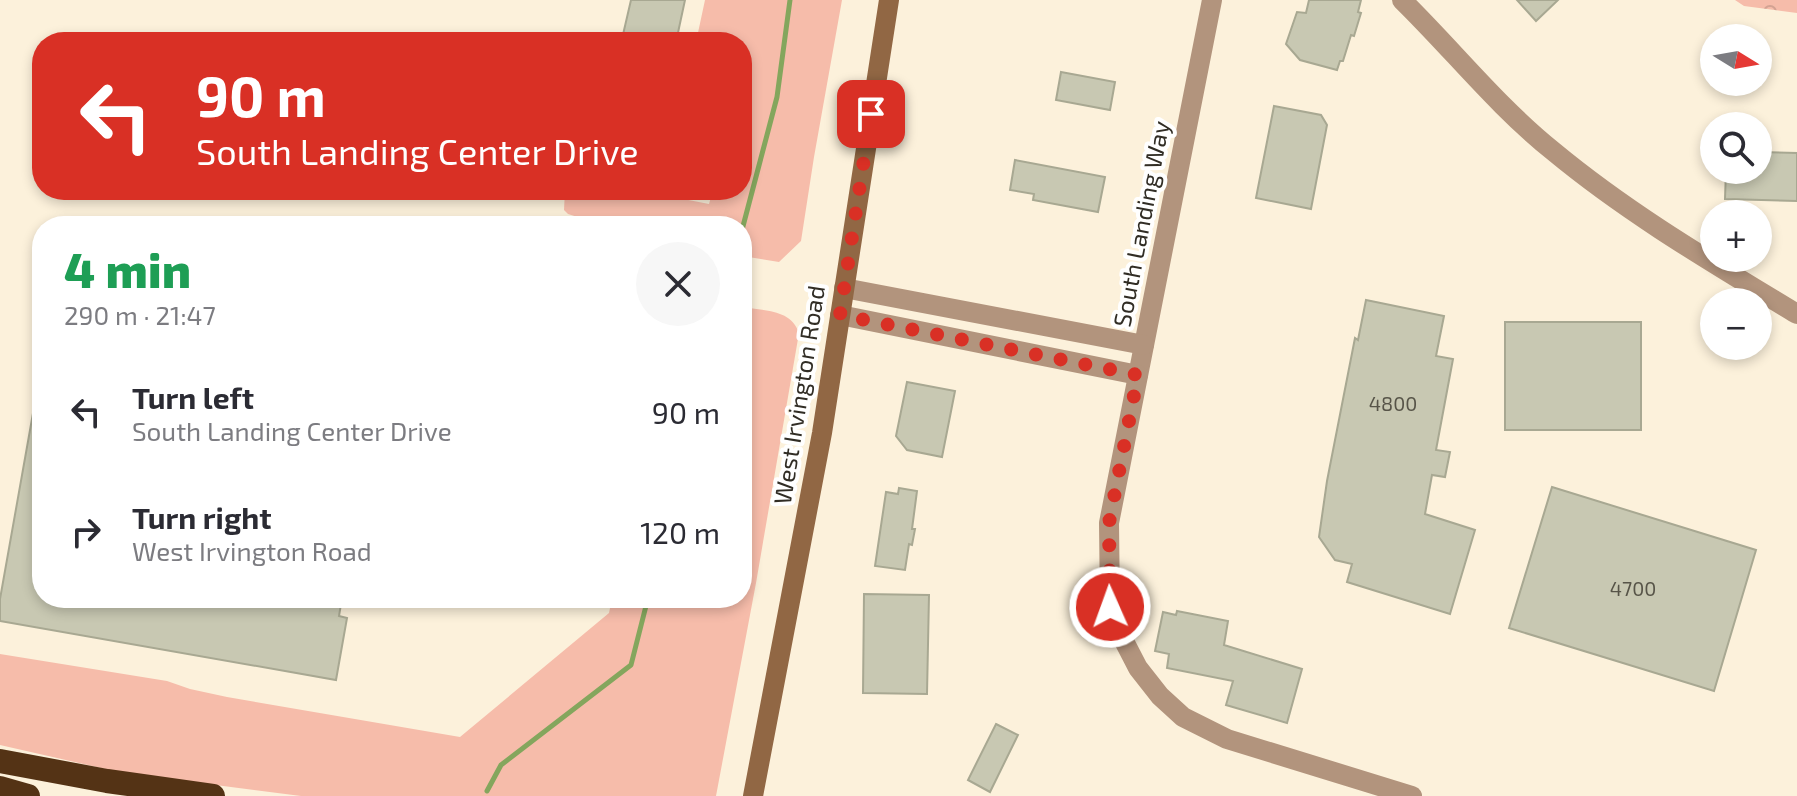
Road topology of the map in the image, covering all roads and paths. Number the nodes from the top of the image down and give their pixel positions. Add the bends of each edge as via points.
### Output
1 (889, 0) edge
2 (1212, 0) edge
3 (1402, 0) edge
4 (844, 288) junction
5 (1797, 314) edge
6 (840, 315) junction
7 (1144, 345) junction
8 (1138, 375) junction
9 (0, 761) edge
10 (0, 788) edge
11 (28, 796) edge
12 (213, 796) edge
13 (753, 796) edge
14 (1412, 796) edge

1 - 4 main road, West Irvington Road
2 - 7 street, South Landing Way
3 - 5 street via 1552,151 1635,214
4 - 6 main road, West Irvington Road
4 - 7 street
6 - 8 street
6 - 13 main road, West Irvington Road
7 - 8 street, South Landing Way
8 - 14 street, South Landing Way via 1109,523 1108,565 1110,607 1138,668 1186,719 1227,739
9 - 12 highway
10 - 11 highway

